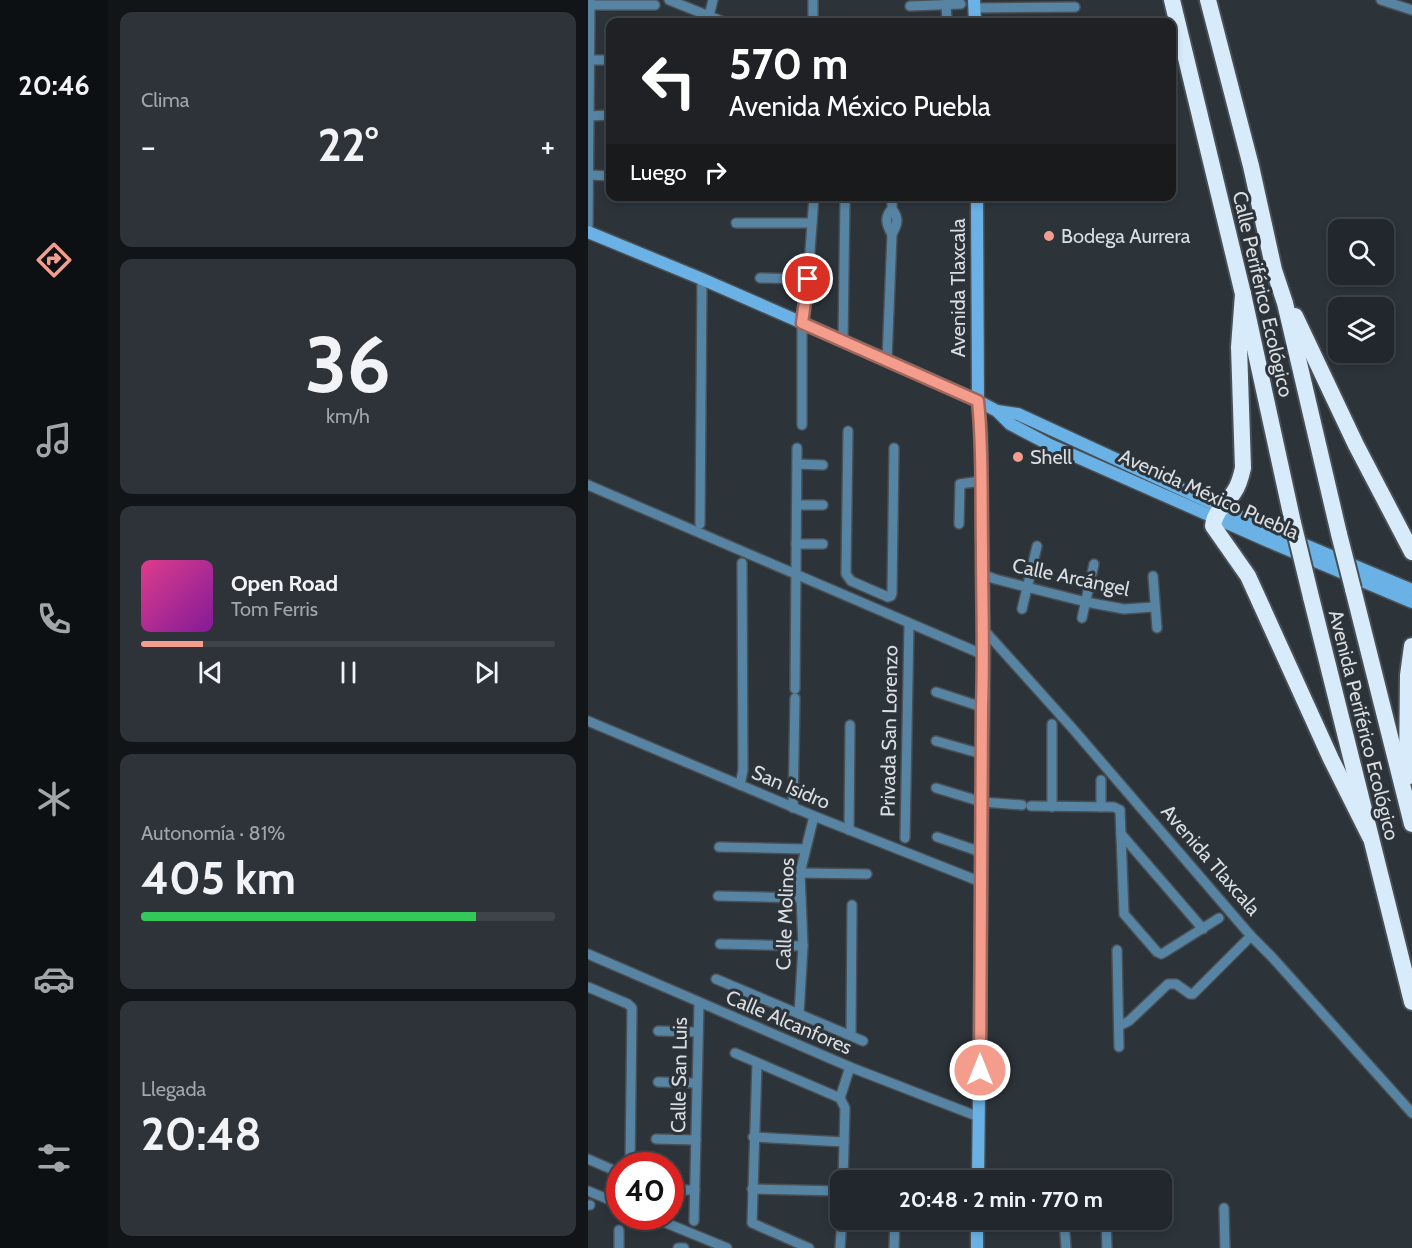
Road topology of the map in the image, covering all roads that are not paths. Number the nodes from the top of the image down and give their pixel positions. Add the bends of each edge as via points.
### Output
1 (669, 0) edge
2 (713, 0) edge
3 (813, 0) edge
4 (1172, 0) edge
5 (1208, 0) edge
6 (1381, 0) edge
7 (590, 3) edge
8 (946, 4) junction
9 (962, 4) dead end
10 (974, 4) edge
11 (655, 5) dead end
12 (910, 6) dead end
13 (1075, 7) dead end
14 (1412, 10) edge
15 (708, 16) junction
16 (713, 18) edge
17 (813, 18) edge
18 (947, 18) edge
19 (590, 55) edge
20 (606, 59) edge
21 (606, 115) edge
22 (590, 116) junction
23 (590, 175) junction
24 (606, 176) edge
25 (814, 201) edge
26 (845, 201) edge
27 (892, 201) edge
28 (977, 201) edge
29 (589, 203) edge
30 (736, 223) dead end
31 (812, 223) junction
32 (588, 230) edge
33 (760, 278) dead end
34 (702, 279) junction
35 (808, 279) junction
36 (1243, 294) junction
37 (1285, 303) junction
38 (802, 323) junction
39 (843, 340) junction
40 (887, 360) junction
41 (978, 401) junction
42 (802, 425) dead end
43 (848, 431) dead end
44 (797, 448) dead end
45 (894, 448) dead end
46 (797, 464) junction
47 (823, 465) dead end
48 (981, 481) junction
49 (588, 485) edge
50 (797, 505) junction
51 (823, 505) dead end
52 (1218, 512) junction
53 (700, 524) dead end
54 (959, 524) dead end
55 (796, 544) junction
56 (823, 544) dead end
57 (1037, 546) dead end
58 (1412, 552) edge
59 (742, 563) dead end
60 (1094, 564) dead end
61 (982, 574) junction
62 (796, 576) junction
63 (1153, 576) dead end
64 (1026, 586) junction
65 (1353, 589) joint
66 (871, 590) junction
67 (1412, 590) edge
68 (1311, 597) joint
69 (1086, 602) junction
70 (1412, 602) edge
71 (866, 605) junction
72 (1154, 606) junction
73 (1022, 609) dead end
74 (1082, 618) dead end
75 (909, 624) junction
76 (1157, 628) dead end
77 (984, 630) junction
78 (1412, 646) edge
79 (984, 656) junction
80 (936, 692) dead end
81 (982, 707) junction
82 (588, 721) edge
83 (1052, 724) dead end
84 (850, 725) dead end
85 (936, 741) dead end
86 (982, 754) junction
87 (1101, 780) dead end
88 (740, 785) junction
89 (936, 788) dead end
90 (1131, 797) junction
91 (1406, 798) junction
92 (982, 802) junction
93 (1052, 807) junction
94 (1101, 807) junction
95 (793, 808) junction
96 (1120, 810) junction
97 (813, 816) junction
98 (1412, 824) edge
99 (849, 830) junction
100 (1121, 834) junction
101 (937, 837) dead end
102 (1370, 837) junction
103 (906, 838) dead end
104 (719, 847) dead end
105 (805, 849) junction
106 (981, 852) junction
107 (800, 873) junction
108 (867, 874) dead end
109 (981, 882) junction
110 (718, 896) dead end
111 (801, 898) junction
112 (852, 905) dead end
113 (1219, 918) dead end
114 (1203, 928) junction
115 (1251, 936) junction
116 (720, 944) dead end
117 (803, 946) junction
118 (1117, 950) dead end
119 (588, 954) edge
120 (716, 979) dead end
121 (588, 987) edge
122 (1412, 1002) edge
123 (699, 1003) junction
124 (799, 1014) junction
125 (1119, 1026) junction
126 (658, 1030) dead end
127 (698, 1032) junction
128 (851, 1035) junction
129 (863, 1041) dead end
130 (1119, 1047) dead end
131 (735, 1053) dead end
132 (757, 1063) junction
133 (850, 1067) junction
134 (658, 1082) dead end
135 (697, 1083) junction
136 (840, 1098) junction
137 (1412, 1113) edge
138 (979, 1117) junction
139 (753, 1137) junction
140 (656, 1138) dead end
141 (696, 1140) junction
142 (844, 1142) junction
143 (630, 1152) edge
144 (588, 1159) edge
145 (606, 1167) edge
146 (843, 1170) edge
147 (978, 1170) edge
148 (752, 1189) junction
149 (684, 1190) edge
150 (695, 1190) junction
151 (588, 1191) edge
152 (830, 1191) edge
153 (606, 1198) edge
154 (1224, 1208) dead end
155 (694, 1221) dead end
156 (619, 1230) dead end
157 (678, 1230) edge
158 (841, 1230) edge
159 (895, 1230) edge
160 (977, 1230) edge
161 (1065, 1230) edge
162 (1106, 1230) edge
163 (710, 1245) edge
164 (619, 1248) edge
165 (678, 1248) edge
166 (684, 1248) edge
167 (726, 1248) edge
168 (809, 1248) edge
169 (840, 1248) edge
170 (894, 1248) edge
171 (977, 1248) edge
172 (1066, 1248) edge
173 (1107, 1248) edge
174 (1225, 1248) edge

1 - 15 street
2 - 15 street
3 - 17 street
4 - 36 highway, Calle Periférico Ecológico
5 - 37 highway, Calle Periférico Ecológico
6 - 14 street
7 - 11 street
7 - 19 street
8 - 9 street
8 - 12 street
8 - 18 street
10 - 13 street
15 - 16 street
19 - 20 street
19 - 22 street
21 - 22 street
22 - 23 street
23 - 24 street
23 - 29 street
25 - 31 street
26 - 39 street
27 - 40 street via 886,221 892,234
28 - 41 main road, Avenida Tlaxcala
29 - 32 street
30 - 31 street
31 - 35 street
32 - 34 main road, Avenida México Puebla
33 - 35 street
34 - 38 main road, Avenida México Puebla
34 - 53 street
35 - 38 street
36 - 52 highway via 1239,347 1243,468 1233,494
36 - 68 highway, Calle Periférico Ecológico, bridge
37 - 58 highway via 1298,320 1356,445
37 - 65 highway, Calle Periférico Ecológico, bridge
38 - 39 main road, Avenida México Puebla
38 - 42 street
39 - 40 main road, Avenida México Puebla
40 - 41 main road, Avenida México Puebla
41 - 48 main road, Avenida Tlaxcala
41 - 52 main road, Avenida México Puebla via 997,411 1018,414
43 - 66 street via 846,574 851,581
44 - 46 street
45 - 66 street via 892,593 888,597
46 - 47 street
46 - 50 street
48 - 54 street via 960,484
48 - 61 main road, Avenida Tlaxcala
49 - 62 street
50 - 51 street
50 - 55 street
52 - 67 main road, Avenida México Puebla
52 - 70 main road, Avenida México Puebla via 1270,542
52 - 102 highway via 1213,526 1248,576
55 - 56 street
55 - 62 street
57 - 64 street
59 - 88 street
60 - 69 street
61 - 64 street, Calle Arcángel
61 - 77 main road, Avenida Tlaxcala
62 - 71 street
62 - 95 street
63 - 72 street
64 - 69 street, Calle Arcángel
64 - 73 street
65 - 91 highway, Avenida Periférico Ecológico
66 - 71 street
68 - 102 highway, Avenida Periférico Ecológico
69 - 72 street, Calle Arcángel via 1131,609
69 - 74 street
71 - 75 street
72 - 76 street
75 - 79 street
75 - 103 street, Privada San Lorenzo
77 - 79 main road, Avenida Tlaxcala
77 - 90 street, Avenida Tlaxcala
78 - 91 highway
79 - 81 main road, Avenida Tlaxcala
80 - 81 street
81 - 86 main road, Avenida Tlaxcala
82 - 88 street, San Isidro
83 - 93 street
84 - 99 street
85 - 86 street
86 - 92 main road, Avenida Tlaxcala
87 - 94 street
88 - 95 street, San Isidro
89 - 92 street
90 - 96 street
90 - 115 street, Avenida Tlaxcala
91 - 98 highway, Avenida Periférico Ecológico
92 - 93 street
92 - 106 main road, Avenida Tlaxcala
93 - 94 street
94 - 96 street
95 - 97 street, San Isidro
96 - 100 street
97 - 99 street, San Isidro
97 - 105 street, Calle Molinos
99 - 109 street, San Isidro
100 - 114 street
100 - 114 street via 1124,914 1157,952 1166,952
101 - 106 street
102 - 122 highway, Avenida Periférico Ecológico
104 - 105 street
105 - 107 street, Calle Molinos
106 - 109 main road, Avenida Tlaxcala
107 - 108 street
107 - 111 street, Calle Molinos
109 - 138 main road, Avenida Tlaxcala
110 - 111 street
111 - 117 street, Calle Molinos
112 - 128 street
113 - 114 street
115 - 125 street via 1193,994 1168,984
115 - 137 street, Avenida Tlaxcala
116 - 117 street
117 - 124 street, Calle Molinos
118 - 125 street
119 - 123 street, Calle Alcanfores
120 - 124 street
121 - 143 street via 632,1008
123 - 127 street, Calle San Luis
123 - 133 street, Calle Alcanfores
124 - 128 street
125 - 130 street
126 - 127 street
127 - 135 street, Calle San Luis
128 - 129 street
131 - 132 street
132 - 136 street
132 - 139 street
133 - 136 street
133 - 138 street, Calle Alcanfores
134 - 135 street
135 - 141 street, Calle San Luis
136 - 142 street via 845,1108
138 - 147 main road, Avenida Tlaxcala
139 - 142 street
139 - 148 street
140 - 141 street
141 - 150 street, Calle San Luis
142 - 146 street
144 - 145 street
148 - 152 street
148 - 168 street via 752,1223
149 - 150 street
150 - 155 street, Calle San Luis
151 - 153 street
154 - 174 street
156 - 164 street
157 - 163 street
158 - 169 street
159 - 170 street
160 - 171 main road
161 - 172 street
162 - 173 street
163 - 167 street
165 - 166 street

